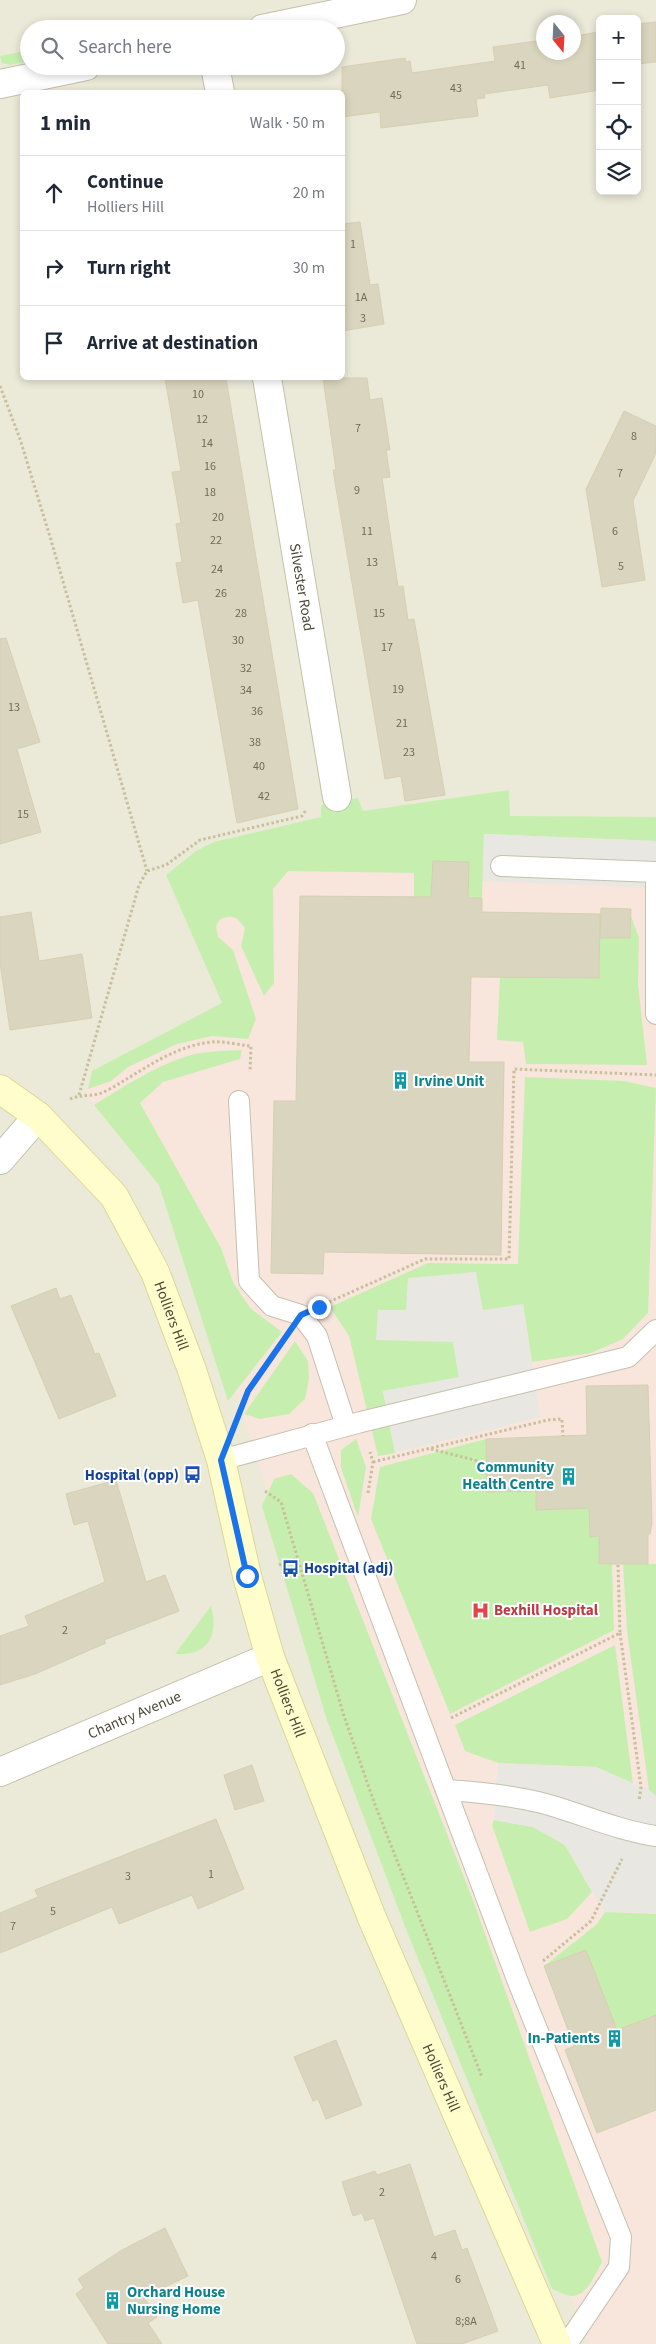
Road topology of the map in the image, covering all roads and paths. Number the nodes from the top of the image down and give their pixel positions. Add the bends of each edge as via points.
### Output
1 (402, 0) edge
2 (310, 9) edge
3 (284, 20) edge
4 (43, 75) edge
5 (217, 75) edge
6 (0, 84) edge
7 (220, 90) edge
8 (267, 380) edge
9 (0, 386) edge
10 (337, 797) joint
11 (501, 866) dead end
12 (147, 871) junction
13 (656, 872) edge
14 (656, 1014) edge
15 (656, 1075) edge
16 (250, 1080) dead end
17 (0, 1089) edge
18 (79, 1095) junction
19 (239, 1101) dead end
20 (38, 1116) junction
21 (0, 1160) edge
22 (301, 1315) junction
23 (656, 1330) edge
24 (346, 1426) junction
25 (312, 1434) junction
26 (563, 1436) dead end
27 (430, 1448) junction
28 (221, 1460) junction
29 (373, 1462) dead end
30 (486, 1463) dead end
31 (618, 1565) dead end
32 (270, 1657) junction
33 (424, 1732) junction
34 (0, 1772) edge
35 (446, 1790) junction
36 (656, 1836) edge
37 (484, 2082) dead end
38 (556, 2344) edge
39 (567, 2344) edge

1 - 2 street
2 - 3 street
4 - 6 street
5 - 7 street
8 - 10 street, Silvester Road
9 - 12 path via 51,540
10 - 12 path via 313,802 302,816 200,840 166,865
11 - 13 lane
12 - 18 path via 140,885
13 - 14 lane
15 - 22 path via 514,1069 509,1259 426,1259
16 - 18 path via 251,1046 214,1042 178,1050 102,1093
17 - 20 main road, Holliers Hill
18 - 20 path
19 - 22 lane via 248,1281 272,1306
20 - 21 street
20 - 28 main road, Holliers Hill via 114,1196 150,1263 192,1370
22 - 24 lane via 317,1336
22 - 28 path via 248,1391
23 - 24 lane via 628,1356
24 - 25 lane
25 - 28 lane
25 - 33 lane
26 - 27 path via 562,1419 548,1420
27 - 29 path
27 - 30 path
28 - 32 main road, Holliers Hill via 247,1576
28 - 37 path via 281,1502 344,1716 374,1802
31 - 33 path via 620,1634
32 - 34 street, Chantry Avenue
32 - 38 main road, Holliers Hill via 372,1918
33 - 35 lane
35 - 36 lane via 538,1802 634,1833
35 - 39 lane via 518,1982 621,2237 619,2267

